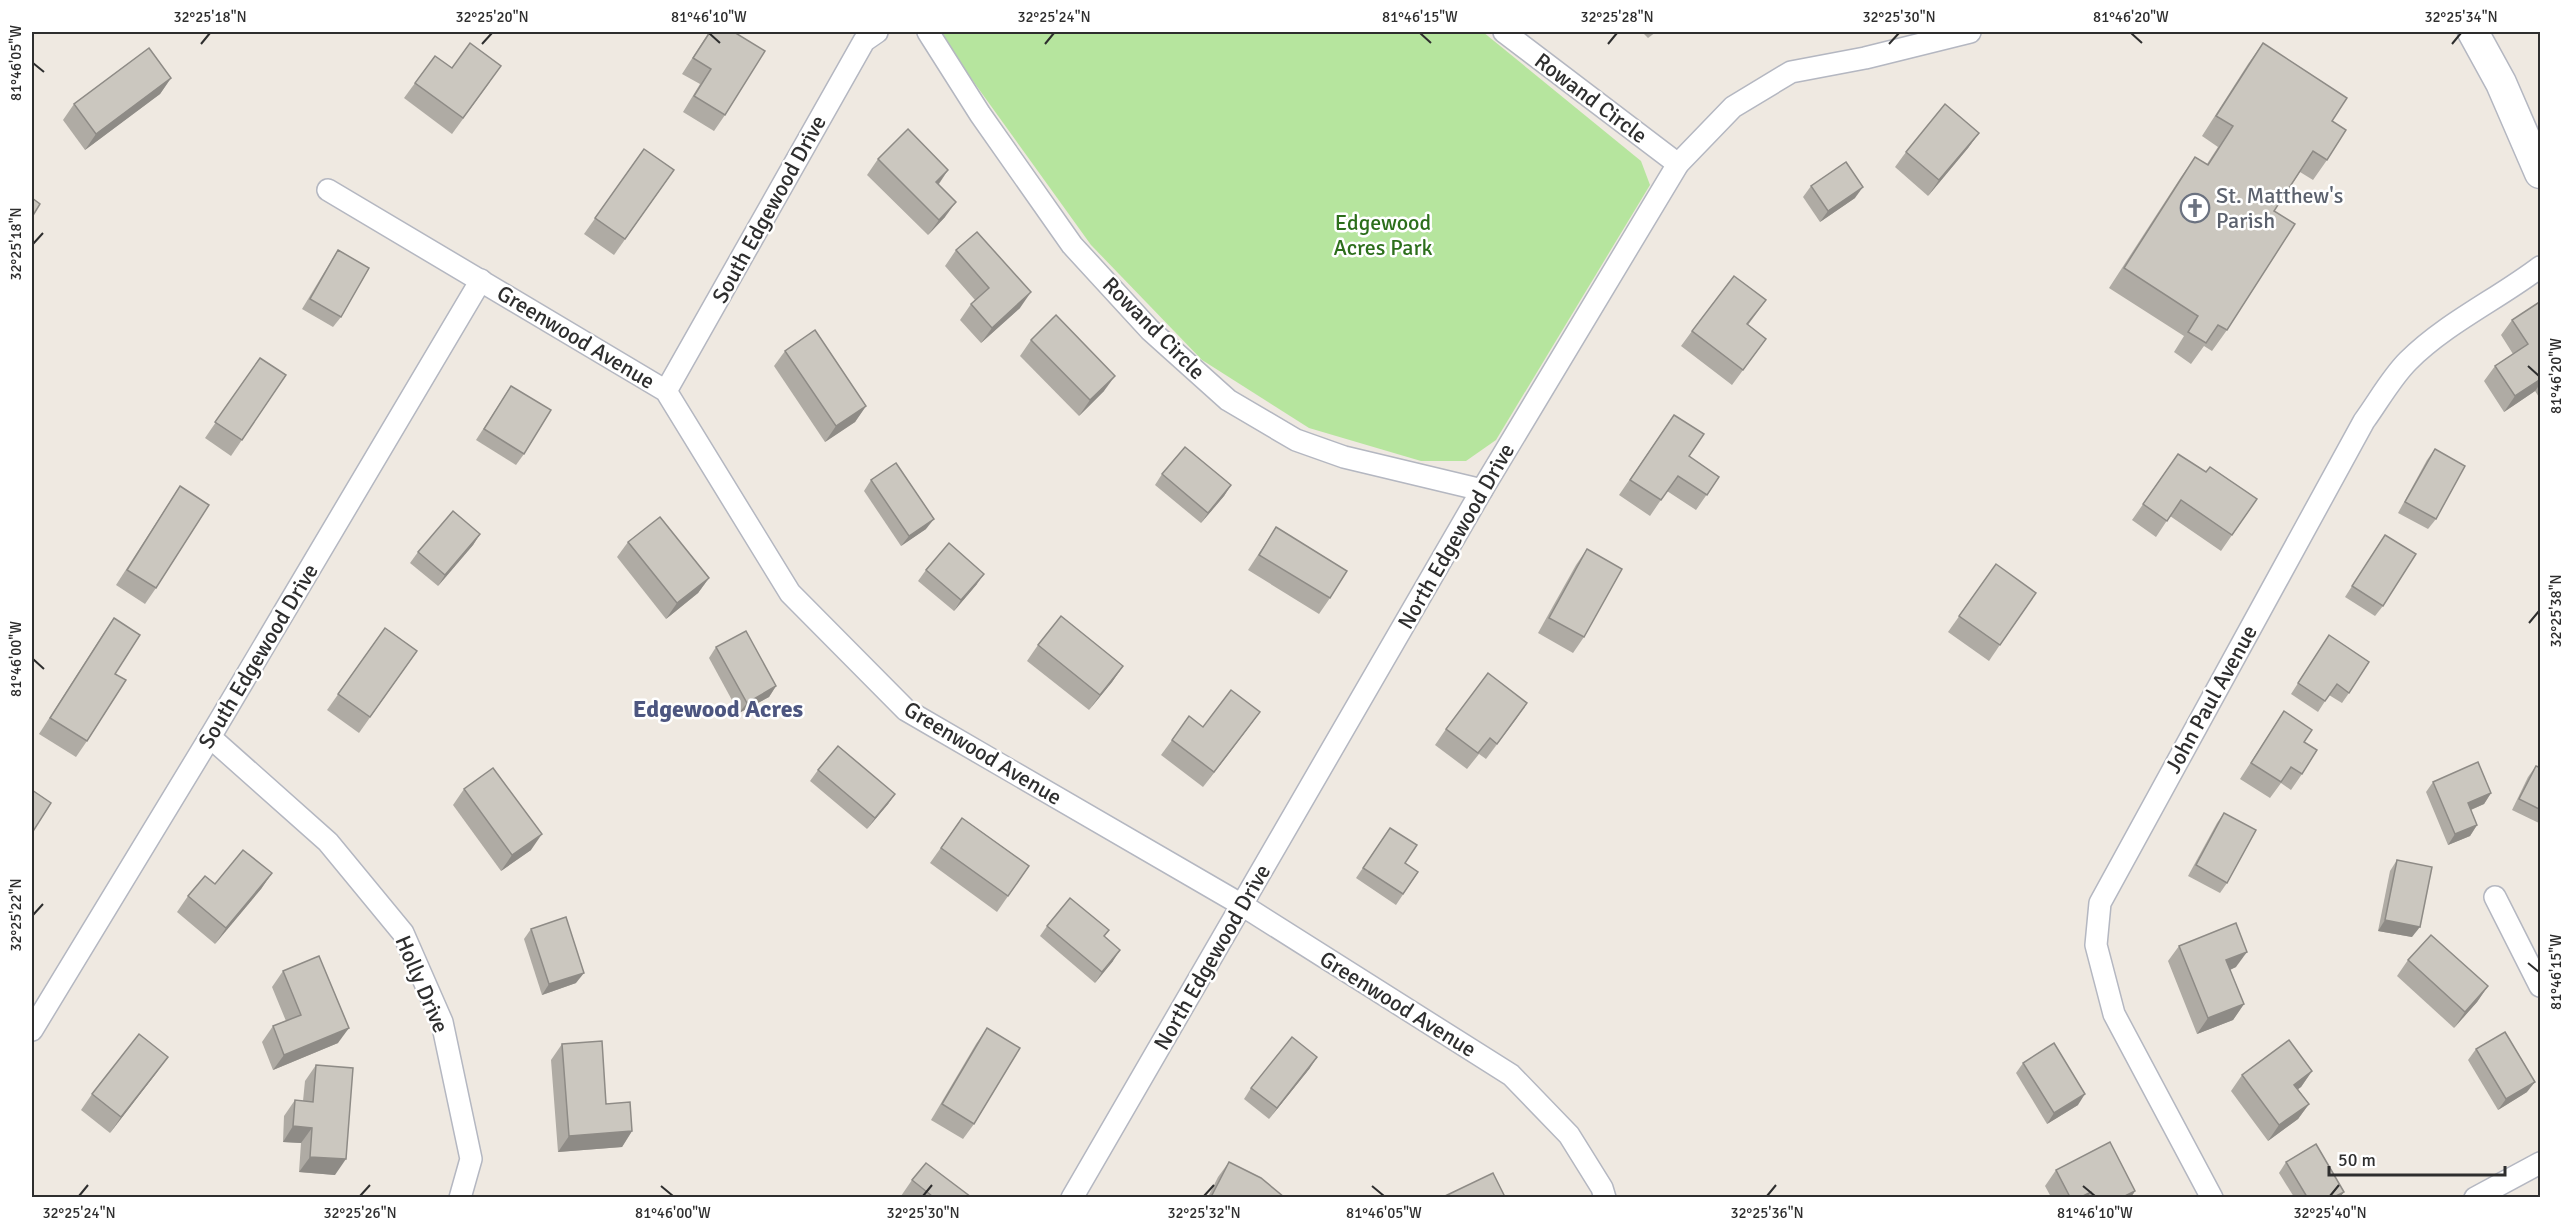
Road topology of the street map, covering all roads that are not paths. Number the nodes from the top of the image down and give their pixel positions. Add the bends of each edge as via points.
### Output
1 (927, 32) edge
2 (1504, 32) edge
3 (1970, 32) edge
4 (2473, 32) edge
5 (863, 35) edge
6 (1678, 164) junction
7 (2541, 173) edge
8 (328, 190) dead end
9 (2541, 267) edge
10 (481, 280) junction
11 (666, 391) junction
12 (1482, 490) junction
13 (210, 737) junction
14 (2495, 897) dead end
15 (1242, 905) junction
16 (2541, 986) edge
17 (32, 1030) edge
18 (2541, 1163) edge
19 (460, 1197) edge
20 (1072, 1197) edge
21 (1605, 1197) edge
22 (2212, 1197) edge
23 (2475, 1197) edge

1 - 12 street, Rowand Circle via 1072,245 1150,330 1228,400 1296,440 1344,458
2 - 6 street, Rowand Circle
3 - 6 street, North Edgewood Drive via 1791,72 1734,107
4 - 7 street via 2501,83
5 - 11 street, South Edgewood Drive
6 - 12 street, North Edgewood Drive
8 - 10 street, Greenwood Avenue
9 - 22 street, John Paul Avenue via 2458,322 2407,362 2364,421 2100,903 2096,945 2114,1014
10 - 11 street, Greenwood Avenue
10 - 13 street, South Edgewood Drive
11 - 15 street, Greenwood Avenue via 790,593 906,710
12 - 15 street, North Edgewood Drive
13 - 17 street, South Edgewood Drive
13 - 19 street, Holly Drive via 328,842 403,933 442,1022 471,1159
14 - 16 street
15 - 20 street, North Edgewood Drive
15 - 21 street, Greenwood Avenue via 1511,1075 1569,1135
18 - 23 street

